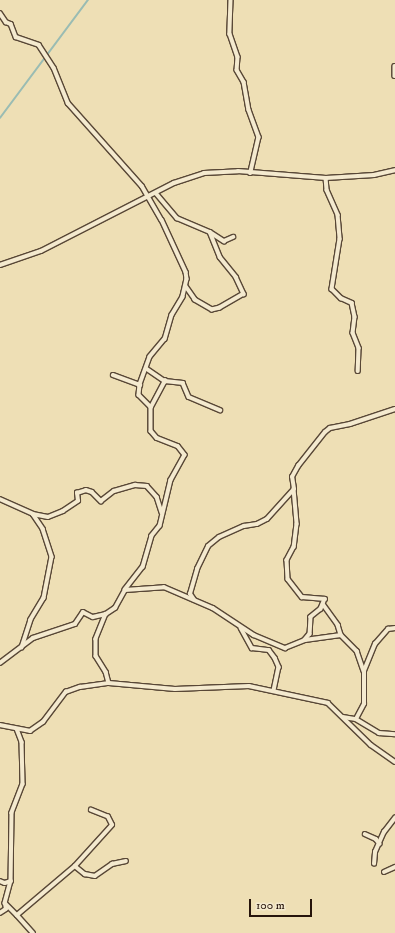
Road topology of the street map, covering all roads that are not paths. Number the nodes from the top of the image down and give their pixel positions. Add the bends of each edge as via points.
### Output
1 (231, 0) edge
2 (0, 12) edge
3 (395, 66) edge
4 (395, 76) edge
5 (395, 170) edge
6 (251, 173) junction
7 (326, 178) junction
8 (156, 193) junction
9 (148, 197) junction
10 (210, 232) junction
11 (233, 237) dead end
12 (0, 265) edge
13 (186, 287) junction
14 (147, 369) junction
15 (358, 371) dead end
16 (113, 375) dead end
17 (165, 381) junction
18 (140, 385) junction
19 (151, 407) junction
20 (395, 409) edge
21 (220, 410) dead end
22 (294, 488) junction
23 (0, 499) edge
24 (162, 512) junction
25 (34, 514) junction
26 (125, 590) junction
27 (194, 600) junction
28 (323, 604) junction
29 (106, 614) junction
30 (241, 627) junction
31 (395, 628) edge
32 (341, 635) junction
33 (305, 640) junction
34 (22, 648) junction
35 (0, 662) edge
36 (364, 671) junction
37 (109, 683) junction
38 (274, 690) junction
39 (343, 717) junction
40 (356, 719) junction
41 (0, 726) edge
42 (17, 730) junction
43 (395, 734) edge
44 (395, 762) edge
45 (91, 810) dead end
46 (395, 818) edge
47 (365, 834) dead end
48 (380, 844) junction
49 (126, 861) dead end
50 (374, 864) dead end
51 (75, 866) junction
52 (395, 867) edge
53 (384, 872) dead end
54 (0, 881) edge
55 (11, 881) junction
56 (5, 903) junction
57 (0, 912) edge
58 (17, 915) junction
59 (33, 933) edge

1 - 6 street via 230,34 238,57 237,70 244,82 249,110 259,137
2 - 9 street via 6,22 11,24 16,37 39,45 56,72 68,103 124,164
3 - 4 street
5 - 7 street via 374,175
6 - 7 street
6 - 8 street via 204,173 187,177
7 - 15 street via 327,190 338,216 340,239 332,289 341,298 352,303 355,317 352,333 359,348
8 - 9 street
8 - 10 street via 177,218
9 - 12 street via 41,251
9 - 13 street via 162,220 186,272
10 - 11 street via 224,241
10 - 13 street via 220,257 236,277 244,294 212,310 195,300
13 - 14 street via 169,323 165,339 150,356
14 - 17 street
14 - 18 street
16 - 18 street
17 - 19 street
17 - 21 street via 183,383 189,397
18 - 19 street via 139,395
19 - 24 street via 151,431 157,438 178,446 185,455 171,480
20 - 22 street via 330,428 298,466 292,477
22 - 27 street via 266,518 219,538 208,546 197,569 190,594
22 - 28 street via 297,524 294,547 287,560 288,579 302,597 325,599
23 - 25 street
24 - 25 street via 157,497 147,486 135,485 114,491 101,501 92,492 77,492 78,500 63,510 48,517
24 - 26 street via 160,526 152,536 143,567
25 - 34 street via 43,529 52,557 44,598 31,620
26 - 27 street via 164,587
26 - 29 street via 115,608
27 - 30 street via 213,608
28 - 32 street via 338,625
28 - 33 street via 311,617 310,634
29 - 34 street via 94,617 83,612 75,624 33,638
29 - 37 street via 96,639 96,656 106,672
30 - 33 street via 285,648
30 - 38 street via 252,648 269,650 275,658 279,667
31 - 36 street via 388,629 375,644
32 - 33 street
32 - 36 street via 357,651
34 - 35 street
36 - 40 street via 364,704
37 - 38 street via 175,689 249,686
37 - 42 street via 66,692 43,722 30,731
38 - 39 street via 288,696 322,700
39 - 40 street
39 - 44 street via 371,745
40 - 43 street via 379,734
41 - 42 street
42 - 55 street via 22,742 23,784 12,813
45 - 51 street via 108,816 112,825
46 - 48 street via 384,832
47 - 48 street via 376,838
48 - 50 street via 375,852
49 - 51 street via 112,864 95,876 85,874
51 - 58 street
52 - 53 street
54 - 55 street
55 - 56 street
56 - 57 street via 6,909
56 - 58 street
58 - 59 street

